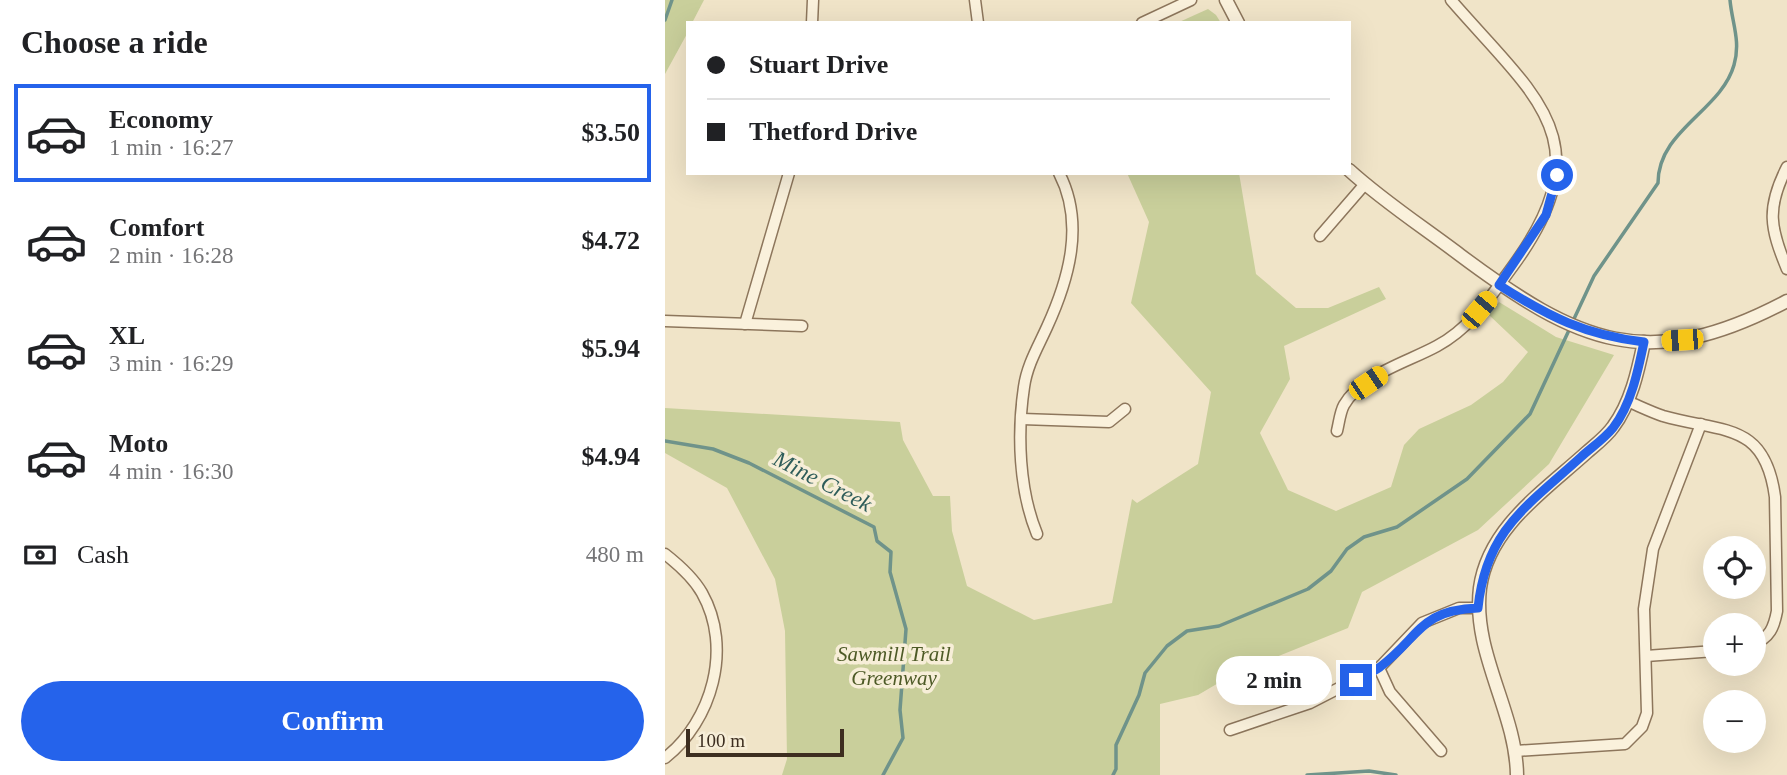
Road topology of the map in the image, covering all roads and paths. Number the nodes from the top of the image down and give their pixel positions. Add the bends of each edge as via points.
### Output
1 (813, 0) edge
2 (975, 0) edge
3 (1191, 0) edge
4 (1226, 0) edge
5 (1451, 0) edge
6 (812, 21) edge
7 (978, 21) edge
8 (1146, 21) edge
9 (1237, 21) edge
10 (1787, 167) edge
11 (1351, 172) edge
12 (788, 175) edge
13 (1060, 175) edge
14 (1365, 184) junction
15 (1320, 236) dead end
16 (1787, 270) edge
17 (1499, 285) junction
18 (1787, 301) edge
19 (665, 321) edge
20 (745, 324) junction
21 (802, 326) dead end
22 (1644, 342) junction
23 (1627, 401) junction
24 (1125, 409) dead end
25 (1022, 419) junction
26 (1701, 424) junction
27 (1337, 431) dead end
28 (1037, 534) dead end
29 (665, 554) edge
30 (1478, 608) junction
31 (1766, 637) edge
32 (1703, 652) edge
33 (1646, 656) junction
34 (1379, 668) junction
35 (1230, 730) dead end
36 (1441, 751) dead end
37 (1516, 751) junction
38 (665, 758) edge
39 (1517, 775) edge

1 - 6 street
2 - 7 street
3 - 8 street
4 - 9 street
5 - 17 street via 1534,95 1555,144 1557,175 1546,215
10 - 16 street via 1774,192 1773,232
11 - 14 street
12 - 20 street
13 - 25 street via 1070,207 1071,264 1033,357 1024,386
14 - 15 street
14 - 17 street
17 - 22 street via 1564,324
17 - 27 street via 1467,326 1368,383 1345,405
18 - 22 street via 1710,335
19 - 20 street
20 - 21 street
22 - 23 street
23 - 26 street via 1663,416
23 - 30 street via 1612,429 1512,520 1484,568
24 - 25 street via 1109,422
25 - 28 street via 1025,506
26 - 31 street via 1728,429 1755,443 1773,481 1777,611 1775,625
26 - 33 street via 1653,549 1644,609
29 - 38 street via 702,593 716,648 715,675 694,731
30 - 34 street via 1459,608 1422,623
30 - 37 street
32 - 33 street
33 - 37 street via 1647,712 1642,727 1625,744
34 - 35 street via 1310,704
34 - 36 street via 1390,692
37 - 39 street

